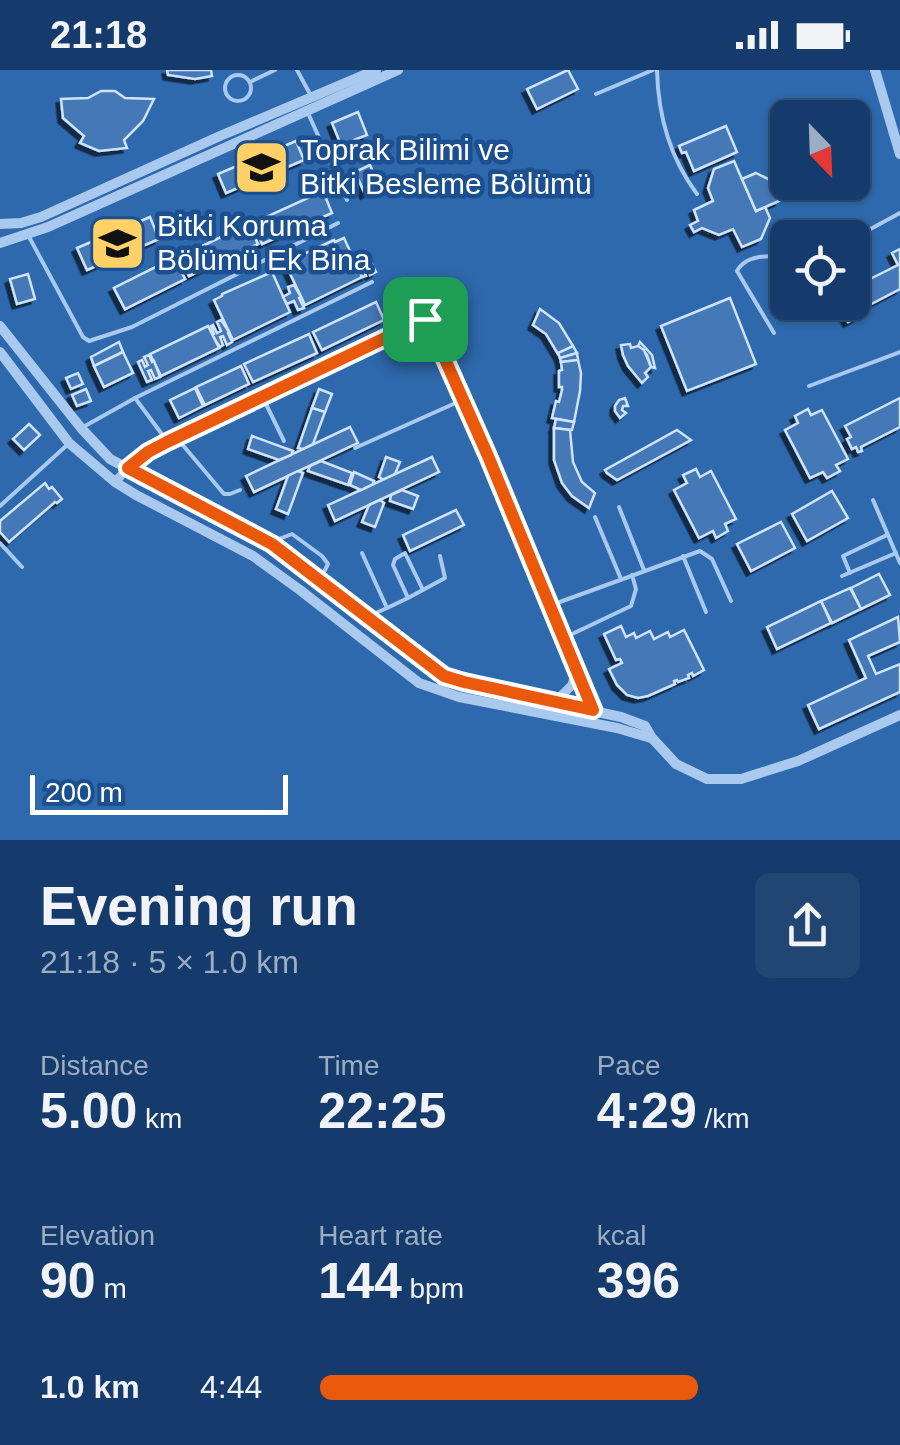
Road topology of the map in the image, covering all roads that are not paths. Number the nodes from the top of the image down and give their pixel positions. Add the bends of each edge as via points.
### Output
1 (275, 70) edge
2 (400, 70) edge
3 (655, 70) edge
4 (875, 70) edge
5 (296, 71) edge
6 (379, 74) edge
7 (251, 82) junction
8 (596, 94) dead end
9 (312, 98) junction
10 (308, 112) junction
11 (900, 154) edge
12 (696, 194) dead end
13 (347, 200) dead end
14 (900, 214) edge
15 (338, 223) dead end
16 (0, 224) edge
17 (870, 230) edge
18 (28, 235) junction
19 (0, 243) edge
20 (770, 256) edge
21 (372, 282) dead end
22 (0, 326) edge
23 (774, 333) dead end
24 (0, 352) edge
25 (448, 352) dead end
26 (900, 352) edge
27 (809, 386) dead end
28 (262, 396) junction
29 (135, 398) junction
30 (463, 400) junction
31 (81, 428) junction
32 (172, 439) junction
33 (68, 441) junction
34 (284, 441) dead end
35 (355, 448) dead end
36 (128, 468) junction
37 (115, 482) junction
38 (240, 490) dead end
39 (873, 500) dead end
40 (0, 506) edge
41 (619, 506) dead end
42 (596, 517) dead end
43 (887, 534) junction
44 (0, 542) edge
45 (270, 544) junction
46 (362, 553) dead end
47 (896, 553) junction
48 (440, 556) dead end
49 (682, 556) junction
50 (900, 562) edge
51 (22, 567) dead end
52 (644, 570) junction
53 (850, 573) junction
54 (632, 575) junction
55 (842, 576) dead end
56 (621, 579) junction
57 (320, 580) junction
58 (423, 590) junction
59 (408, 598) junction
60 (731, 601) dead end
61 (556, 603) junction
62 (387, 608) junction
63 (706, 612) dead end
64 (367, 617) junction
65 (350, 630) junction
66 (570, 634) junction
67 (576, 668) junction
68 (556, 701) junction
69 (597, 711) junction
70 (900, 715) edge
71 (652, 738) junction

1 - 7 lane
2 - 6 street
3 - 8 lane
3 - 12 lane via 670,142
4 - 11 street
5 - 9 lane
6 - 9 street
6 - 10 street
7 - 7 lane via 243,101 226,95 224,83 232,75
9 - 16 street via 41,216
10 - 13 lane
10 - 18 street
14 - 17 lane
15 - 18 lane via 132,328 89,341
18 - 19 street
20 - 23 lane via 742,262 737,271
21 - 29 lane
22 - 31 street
24 - 33 street
25 - 61 street
26 - 27 lane
28 - 30 street via 425,319
28 - 32 street
28 - 34 lane
29 - 31 lane
29 - 32 lane
30 - 35 lane
30 - 67 street
31 - 33 street
31 - 36 street
32 - 36 street
32 - 38 lane via 224,494
33 - 37 street
33 - 40 lane
36 - 37 street
36 - 45 street
37 - 65 street via 253,556
39 - 43 lane
41 - 52 lane
42 - 56 lane
43 - 47 lane
43 - 53 lane via 844,556
44 - 51 lane
45 - 57 street
45 - 57 lane via 289,534 298,538 327,560
46 - 62 lane
47 - 50 lane
47 - 53 lane
48 - 58 lane via 445,578
49 - 52 lane
49 - 60 lane via 700,551 712,559
49 - 63 lane
52 - 54 lane
53 - 55 lane
54 - 56 lane
54 - 66 lane via 631,606
56 - 61 lane
57 - 64 street
58 - 59 lane
58 - 59 lane via 406,553 394,558
59 - 62 lane
61 - 66 street
62 - 64 lane
64 - 65 street
64 - 68 street via 444,676
65 - 71 street via 419,683
66 - 69 street
67 - 68 street
67 - 69 street
68 - 69 street
69 - 71 street via 644,726
70 - 71 street via 742,779 707,779 676,764

